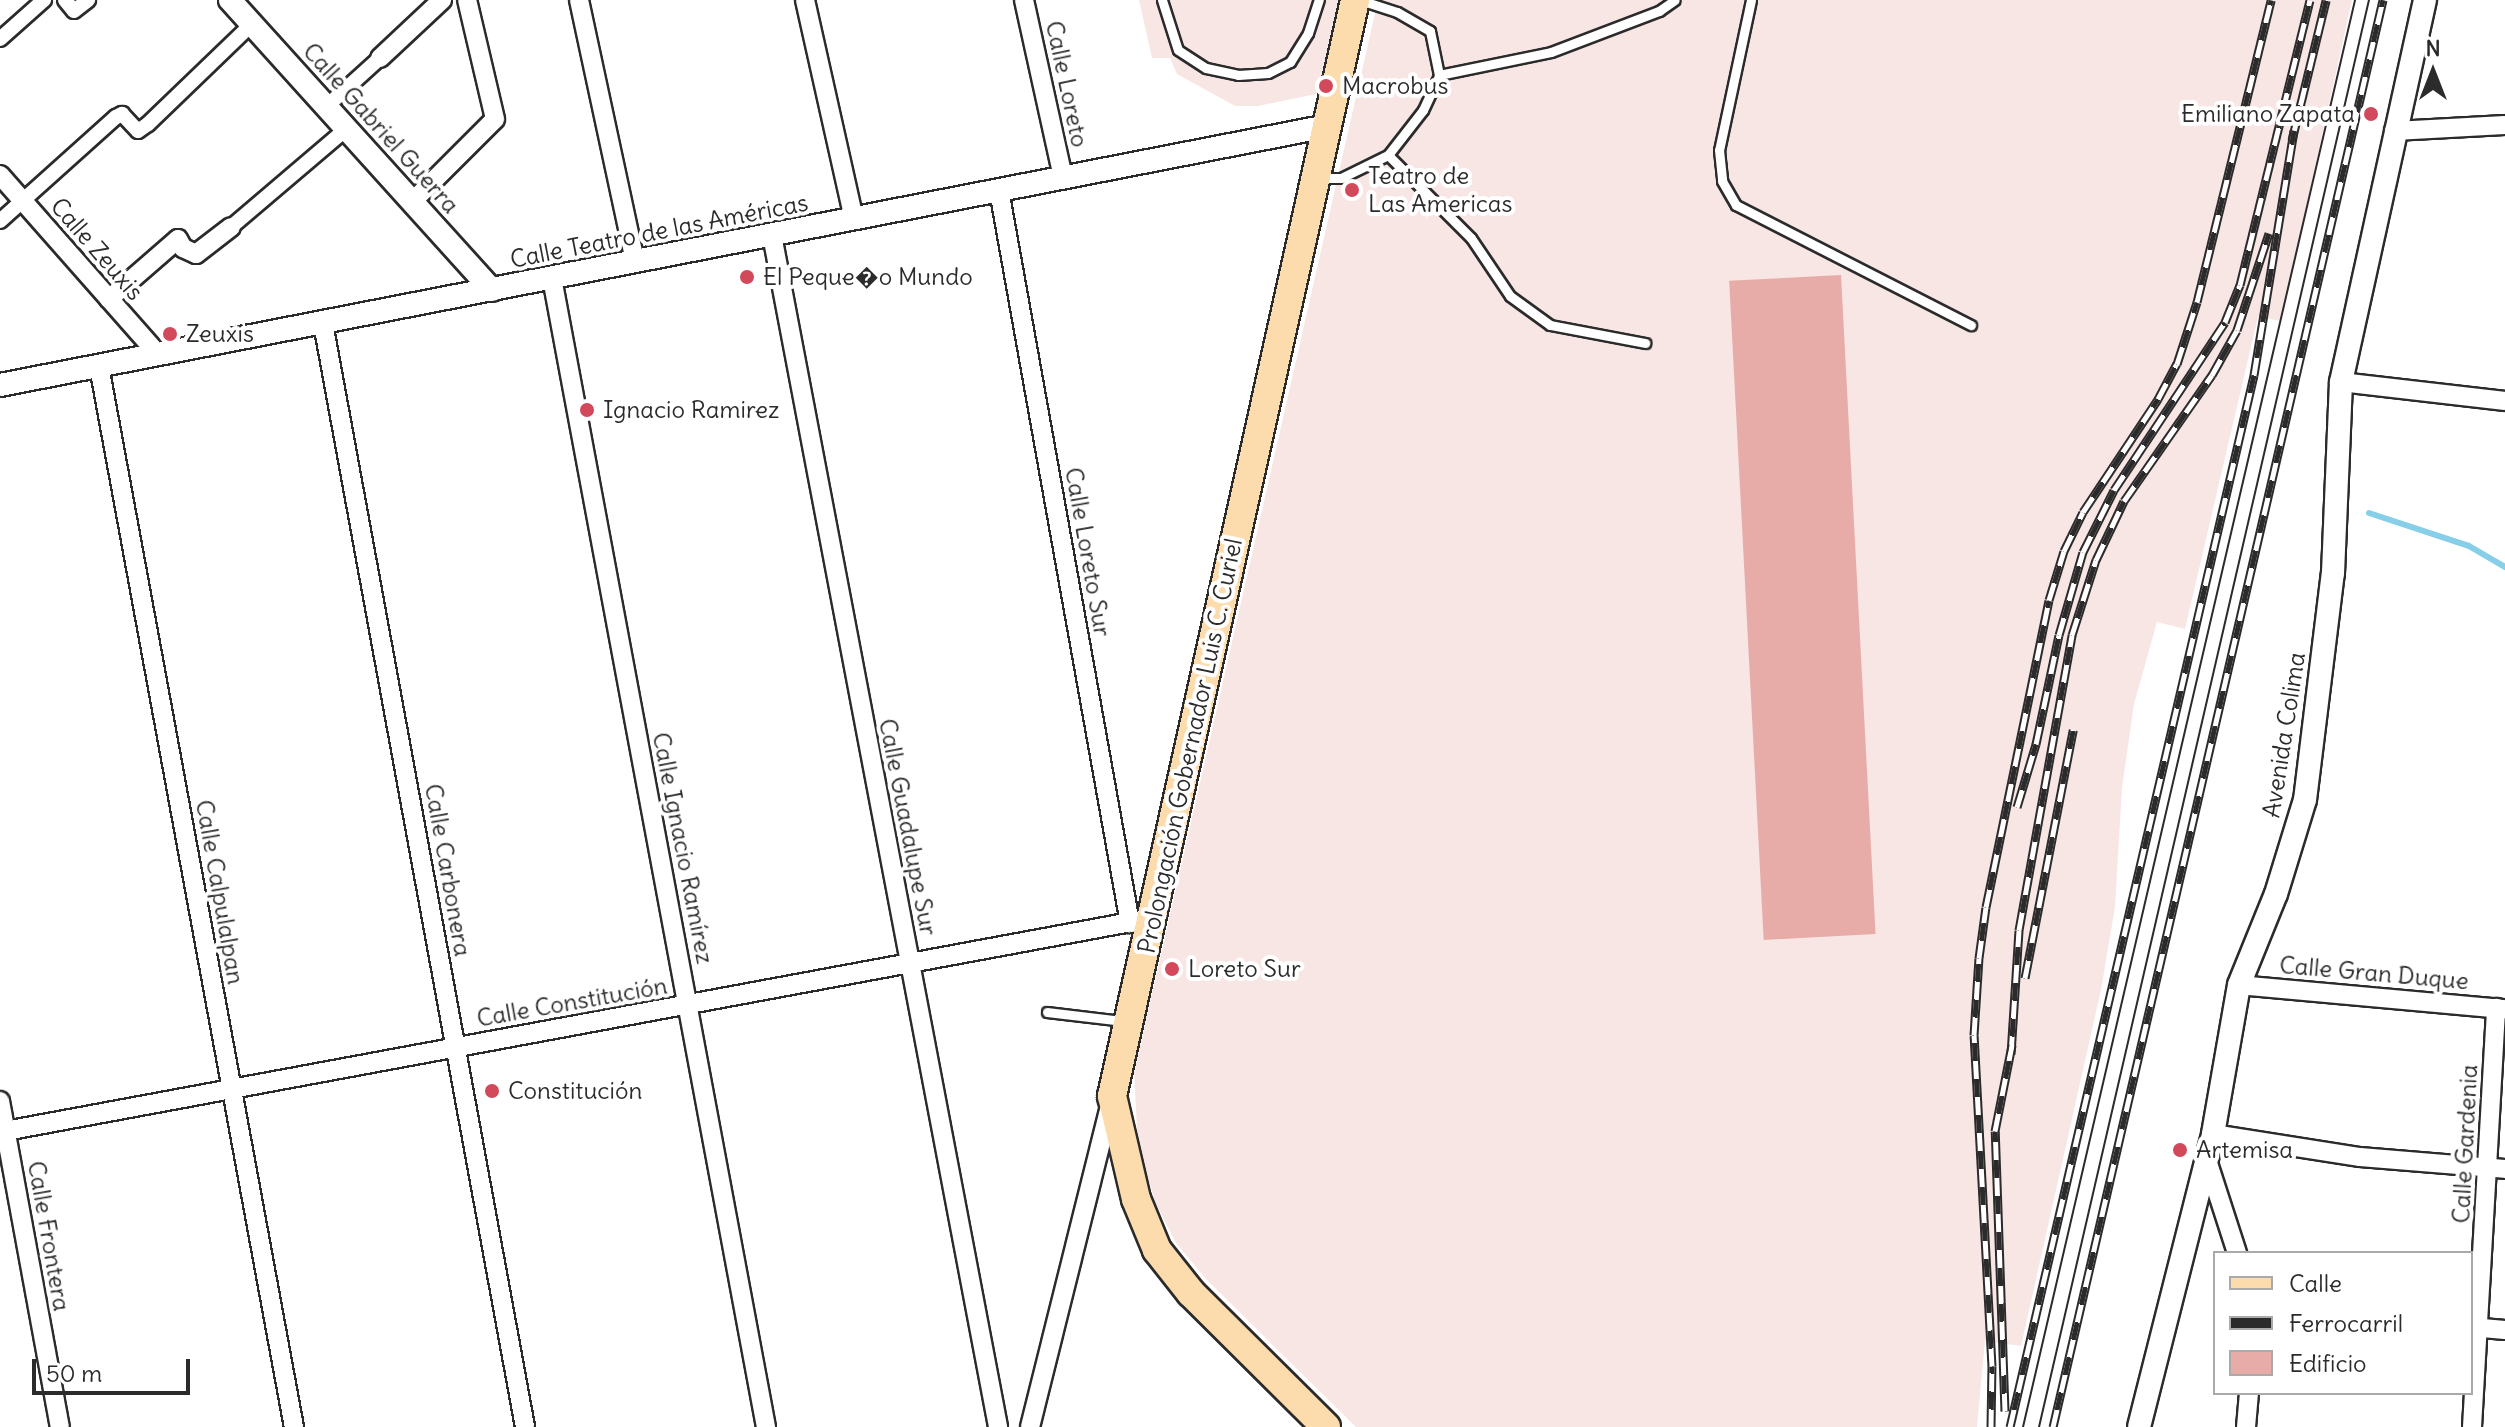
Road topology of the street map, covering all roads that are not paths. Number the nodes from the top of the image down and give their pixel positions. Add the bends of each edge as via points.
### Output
1 (44, 0) edge
2 (65, 0) edge
3 (88, 0) edge
4 (442, 0) edge
5 (467, 0) edge
6 (579, 0) edge
7 (805, 0) edge
8 (1024, 0) edge
9 (1162, 0) edge
10 (1319, 0) edge
11 (1357, 0) edge
12 (1675, 0) edge
13 (1751, 0) edge
14 (2425, 0) edge
15 (242, 8) edge
16 (0, 39) edge
17 (380, 58) joint
18 (1439, 75) junction
19 (327, 106) junction
20 (2505, 125) edge
21 (1327, 126) junction
22 (346, 129) junction
23 (2394, 131) junction
24 (1388, 155) junction
25 (0, 175) edge
26 (1063, 178) junction
27 (1316, 178) junction
28 (999, 190) junction
29 (23, 201) junction
30 (412, 202) junction
31 (854, 219) junction
32 (0, 221) edge
33 (231, 227) joint
34 (772, 235) junction
35 (635, 262) junction
36 (552, 278) junction
37 (492, 290) junction
38 (109, 299) junction
39 (323, 323) junction
40 (1971, 325) dead end
41 (1645, 343) dead end
42 (158, 354) junction
43 (99, 366) junction
44 (2341, 382) junction
45 (0, 385) edge
46 (2505, 401) edge
47 (1141, 920) junction
48 (910, 963) junction
49 (2239, 985) junction
50 (688, 1005) junction
51 (2501, 1008) edge
52 (1047, 1012) dead end
53 (1129, 1022) junction
54 (456, 1047) junction
55 (232, 1089) junction
56 (1112, 1096) junction
57 (0, 1101) edge
58 (3, 1131) edge
59 (2213, 1134) junction
60 (2207, 1160) junction
61 (2496, 1168) edge
62 (2236, 1251) edge
63 (2475, 1327) edge
64 (2505, 1330) edge
65 (2473, 1394) edge
66 (2249, 1395) edge
67 (2473, 1395) edge
68 (60, 1427) edge
69 (294, 1427) edge
70 (525, 1427) edge
71 (766, 1427) edge
72 (998, 1427) edge
73 (1030, 1427) edge
74 (1326, 1427) edge
75 (2139, 1427) edge
76 (2246, 1427) edge
77 (2472, 1427) edge

1 - 16 street
2 - 3 street via 74,11
4 - 17 street
5 - 30 street via 495,119
6 - 35 street
7 - 31 street
8 - 26 street, Calle Loreto
9 - 10 lane via 1178,50 1206,68 1238,75 1268,73 1290,62 1308,33
11 - 18 lane via 1397,12 1430,31
11 - 21 main road, Prolongación Gobernador Luis C. Curiel
12 - 18 lane via 1551,52
13 - 40 lane via 1719,150 1722,181 1736,205
14 - 23 street, Avenida Colima
15 - 19 street, Calle Gabriel Guerra
15 - 29 street via 148,124 138,131 122,114 116,117
17 - 19 street
18 - 24 lane via 1423,110
19 - 22 street, Calle Gabriel Guerra
20 - 23 street
21 - 26 street, Calle Teatro de las Américas
21 - 27 main road, Prolongación Gobernador Luis C. Curiel
22 - 30 street, Calle Gabriel Guerra
22 - 33 street
23 - 44 street, Avenida Colima
24 - 27 lane via 1341,178
24 - 41 lane via 1471,238 1510,296 1550,325
25 - 29 street, Calle Zeuxis
26 - 28 street, Calle Teatro de las Américas
27 - 47 main road, Prolongación Gobernador Luis C. Curiel
28 - 31 street, Calle Teatro de las Américas
28 - 47 street, Calle Loreto Sur
29 - 32 street
29 - 38 street, Calle Zeuxis
30 - 37 street, Calle Gabriel Guerra
31 - 34 street, Calle Teatro de las Américas
33 - 38 street via 196,254 178,239
34 - 35 street, Calle Teatro de las Américas
34 - 48 street, Calle Guadalupe Sur
35 - 36 street, Calle Teatro de las Américas
36 - 37 street, Calle Teatro de las Américas
36 - 50 street, Calle Ignacio Ramírez
37 - 39 street, Calle Teatro de las Américas
38 - 42 street, Calle Zeuxis
39 - 42 street, Calle Teatro de las Américas
39 - 54 street, Calle Carbonera
42 - 43 street, Calle Teatro de las Américas
43 - 45 street, Calle Teatro de las Américas
43 - 55 street, Calle Calpulalpan
44 - 46 street
44 - 49 street, Avenida Colima via 2333,573 2305,800 2276,894
47 - 48 street, Calle Constitución
47 - 53 main road, Prolongación Gobernador Luis C. Curiel
48 - 50 street, Calle Constitución
48 - 72 street, Calle Guadalupe Sur
49 - 51 street, Calle Gran Duque
49 - 59 street, Avenida Colima
50 - 54 street, Calle Constitución
50 - 71 street, Calle Ignacio Ramírez
51 - 61 street, Calle Gardenia
52 - 53 lane
53 - 56 main road, Prolongación Gobernador Luis C. Curiel
54 - 55 street, Calle Constitución
54 - 70 street, Calle Carbonera
55 - 58 street, Calle Constitución
55 - 69 street, Calle Calpulalpan
56 - 73 street
56 - 74 main road, Prolongación Gobernador Luis C. Curiel via 1132,1185 1157,1250 1191,1293
57 - 58 street, Calle Frontera
58 - 68 street, Calle Frontera
59 - 60 street, Avenida Colima
59 - 61 street via 2360,1157
60 - 62 street
60 - 75 street, Avenida Colima
61 - 63 street, Calle Gardenia
63 - 64 street
63 - 65 street, Calle Gardenia
66 - 76 street
67 - 77 street, Calle Gardenia

